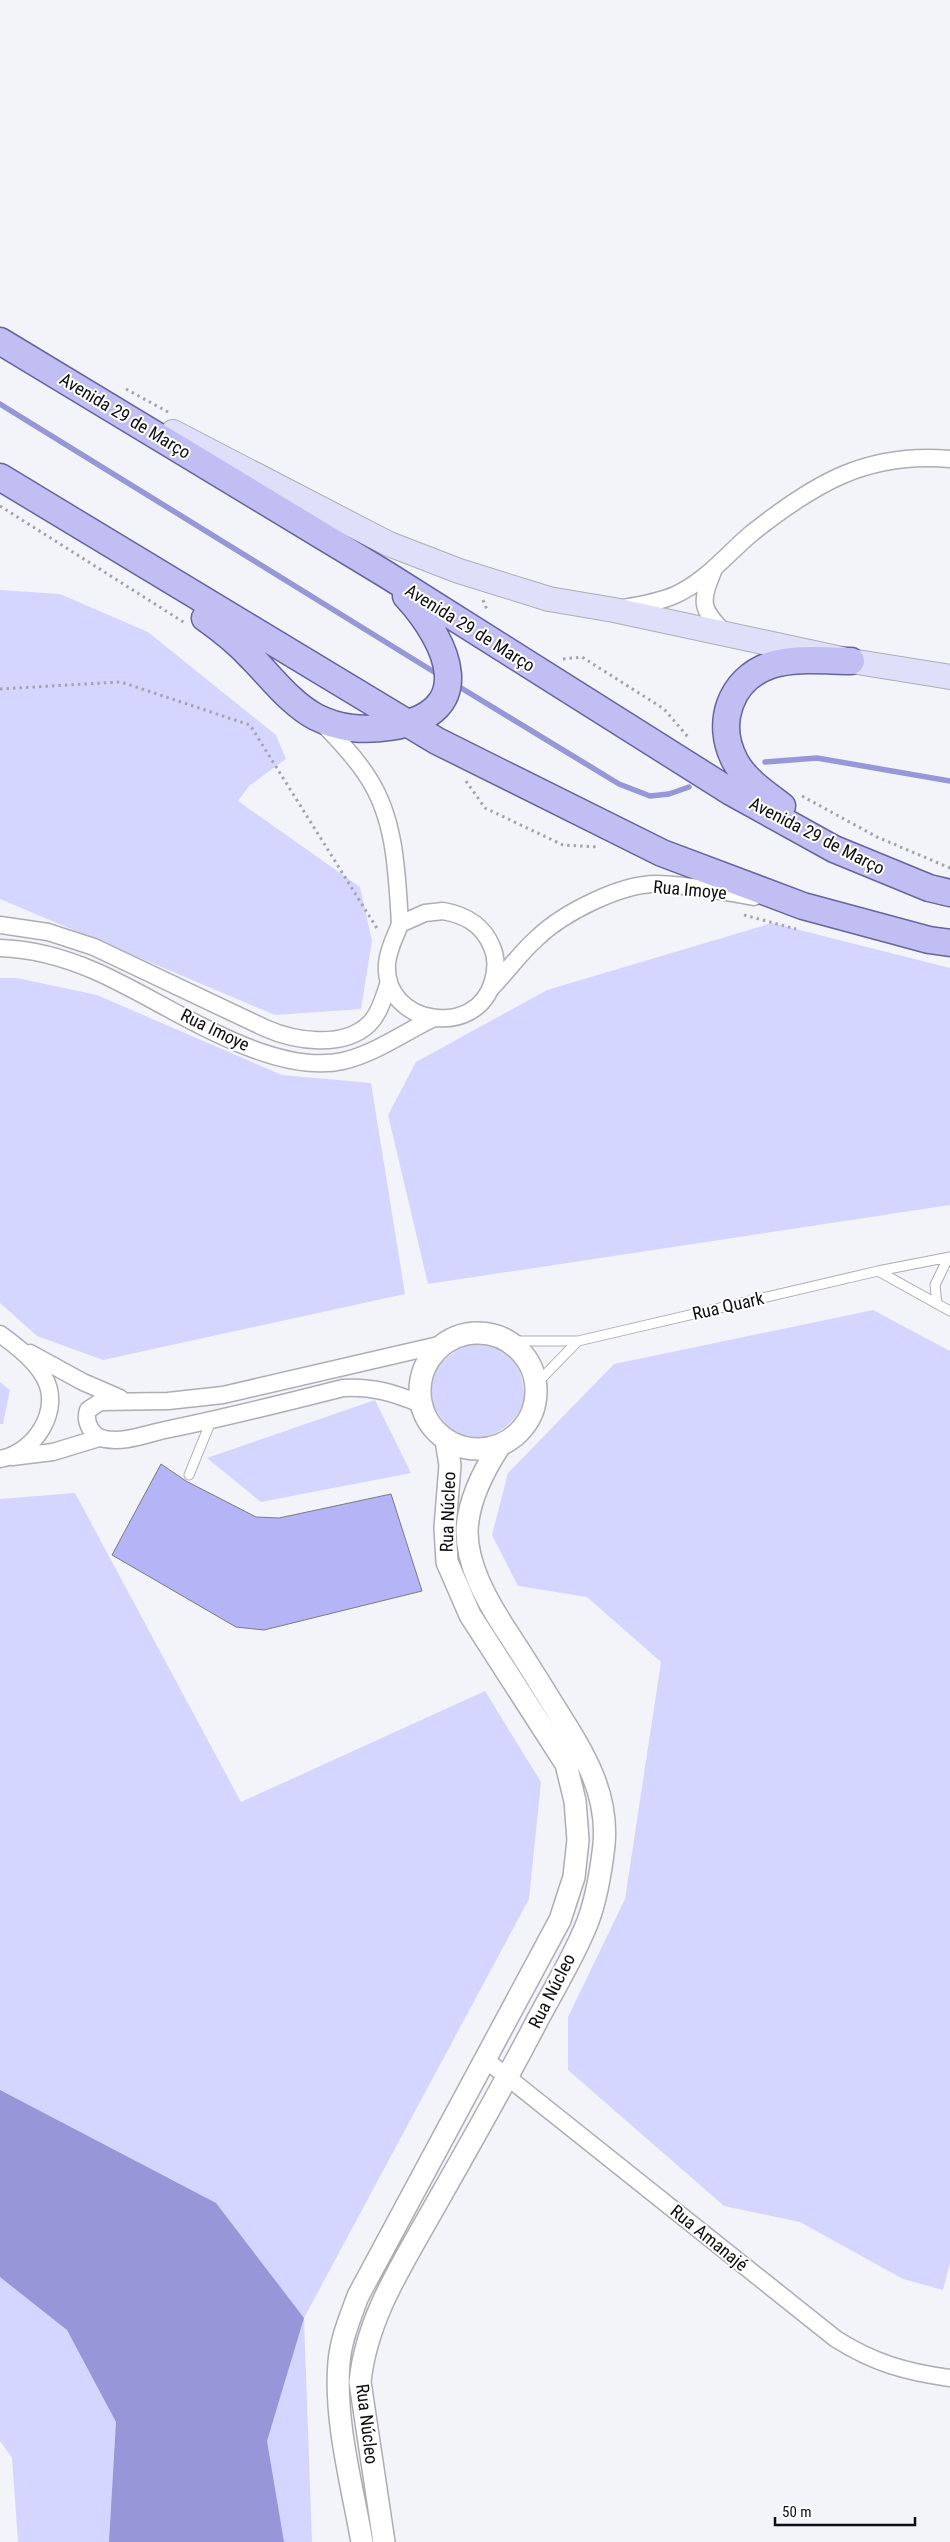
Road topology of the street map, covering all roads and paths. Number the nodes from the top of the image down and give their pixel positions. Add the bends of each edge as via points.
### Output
1 (0, 341) edge
2 (31, 359) junction
3 (950, 459) edge
4 (0, 477) edge
5 (88, 532) junction
6 (715, 567) junction
7 (387, 575) junction
8 (614, 610) junction
9 (726, 634) junction
10 (851, 661) junction
11 (950, 677) edge
12 (0, 689) edge
13 (315, 716) junction
14 (415, 721) junction
15 (834, 849) junction
16 (950, 893) edge
17 (803, 906) junction
18 (400, 924) junction
19 (0, 925) edge
20 (950, 943) edge
21 (0, 948) edge
22 (389, 948) junction
23 (389, 982) junction
24 (491, 988) junction
25 (432, 1019) junction
26 (949, 1258) edge
27 (878, 1272) junction
28 (938, 1304) junction
29 (950, 1312) edge
30 (2, 1335) edge
31 (506, 1341) junction
32 (578, 1341) junction
33 (443, 1344) junction
34 (535, 1385) junction
35 (130, 1401) junction
36 (421, 1404) junction
37 (211, 1421) junction
38 (99, 1438) junction
39 (446, 1440) junction
40 (501, 1444) junction
41 (4, 1458) edge
42 (189, 1475) dead end
43 (486, 2060) junction
44 (508, 2077) junction
45 (950, 2378) edge
46 (362, 2542) edge
47 (384, 2542) edge

1 - 2 main road, Avenida 29 de Março
2 - 7 main road, Avenida 29 de Março
2 - 8 main road via 389,544 459,571 549,599
3 - 6 street via 924,457 884,461 843,473 796,501 751,534
4 - 5 main road
5 - 13 main road via 222,630
5 - 14 main road
6 - 8 street via 675,595
6 - 9 street via 704,601 709,617
7 - 14 main road via 424,615 444,651 448,668 445,692 438,706
7 - 15 main road, Avenida 29 de Março via 731,792
8 - 9 main road
9 - 10 main road
10 - 11 main road
10 - 15 main road via 790,661 755,672 731,698 725,716 728,744 736,762 753,783
12 - 22 path via 121,682 250,725
13 - 14 main road via 345,728 363,730
13 - 18 street via 370,779 385,815 395,853
14 - 17 main road via 437,741 662,853
15 - 16 main road, Avenida 29 de Março
17 - 20 main road
17 - 24 street, Rua Imoye via 700,887 654,884 608,895 566,915 536,938
18 - 22 street
18 - 24 street via 425,913 443,911 461,914 476,924 488,937 495,953 496,971
19 - 23 street, Rua Imoye via 48,932 94,947 284,1037 303,1040 332,1039 357,1032 369,1024 378,1012
21 - 25 street, Rua Imoye via 39,952 96,971 207,1027 267,1055 284,1059 312,1063 343,1061 364,1054
22 - 23 street via 386,965
23 - 25 street via 405,1006
24 - 25 street via 481,1003 466,1014 450,1019
26 - 27 lane, Rua Quark
26 - 28 lane via 935,1285
27 - 28 lane
27 - 32 lane, Rua Quark
28 - 29 lane
30 - 35 street via 61,1371
30 - 41 street via 34,1364 50,1390 50,1409 36,1438 22,1450
31 - 32 lane, Rua Quark
31 - 33 street via 474,1334
31 - 34 street via 531,1367
32 - 34 lane
33 - 35 street via 223,1395
33 - 36 street via 423,1371 419,1388
34 - 40 street via 535,1404 530,1417 522,1429
35 - 38 street via 100,1402 88,1410 89,1428
36 - 37 street via 364,1386 343,1388
36 - 39 street via 427,1420
37 - 38 street via 116,1440
37 - 42 lane
38 - 41 street via 53,1452
39 - 40 street via 479,1450
39 - 43 street, Rua Núcleo via 450,1465 445,1528 447,1562 470,1615 566,1764 575,1801 578,1840 574,1878 560,1920
40 - 44 street, Rua Núcleo via 482,1478 467,1530 476,1575 494,1612 587,1758 599,1786 604,1810 600,1877 588,1921
43 - 44 street, Rua Amanajé
43 - 46 street, Rua Núcleo via 358,2296 344,2333 338,2395
44 - 45 street, Rua Amanajé via 836,2339 883,2364 918,2374
44 - 47 street, Rua Núcleo via 371,2326 360,2382

